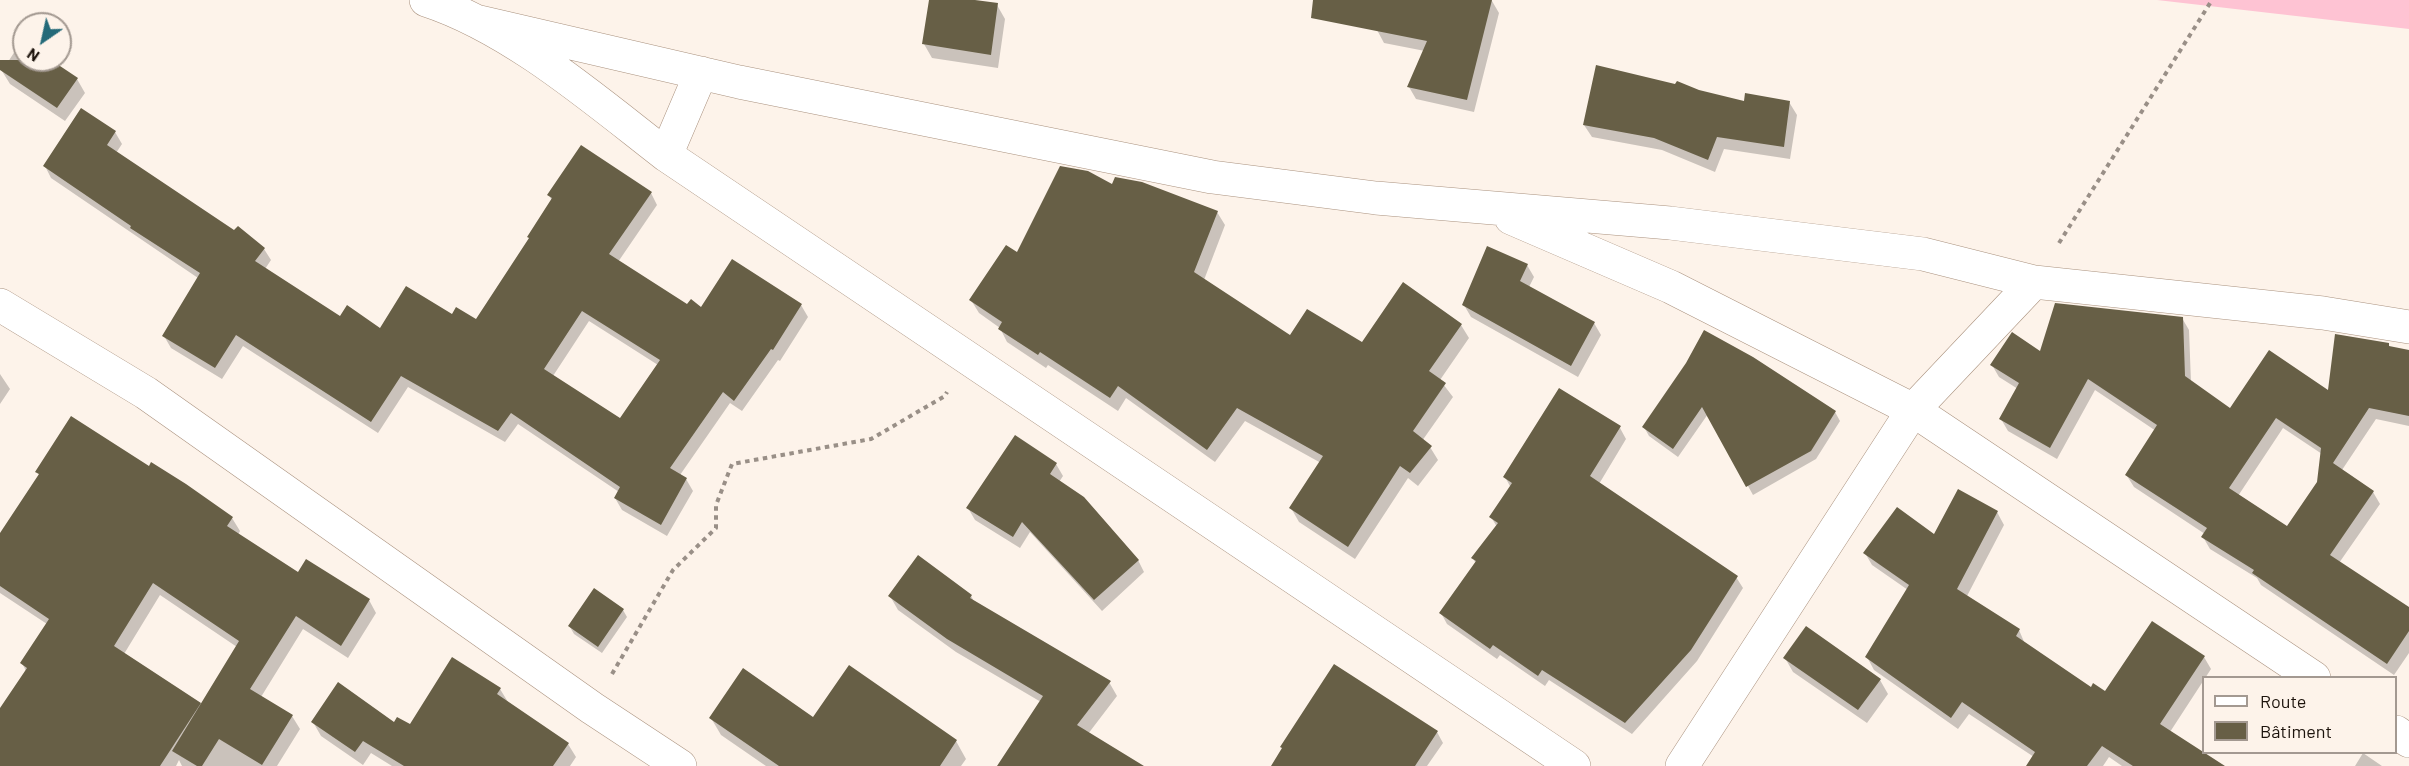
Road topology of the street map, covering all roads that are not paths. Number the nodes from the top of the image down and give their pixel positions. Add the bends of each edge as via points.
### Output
1 (426, 0) edge
2 (480, 22) junction
3 (701, 73) junction
4 (666, 155) junction
5 (1484, 207) junction
6 (2034, 282) junction
7 (0, 305) edge
8 (2409, 327) edge
9 (1913, 410) junction
10 (2311, 676) edge
11 (680, 766) edge
12 (1574, 766) edge
13 (1682, 766) edge

1 - 2 street
2 - 3 street
2 - 4 street via 577,86
3 - 4 street
3 - 5 street via 1212,177
4 - 12 street
5 - 6 street via 1670,223 1923,254
5 - 9 street via 1671,287
6 - 8 street via 2323,313
6 - 9 street
7 - 11 street via 146,393
9 - 10 street
9 - 13 street

